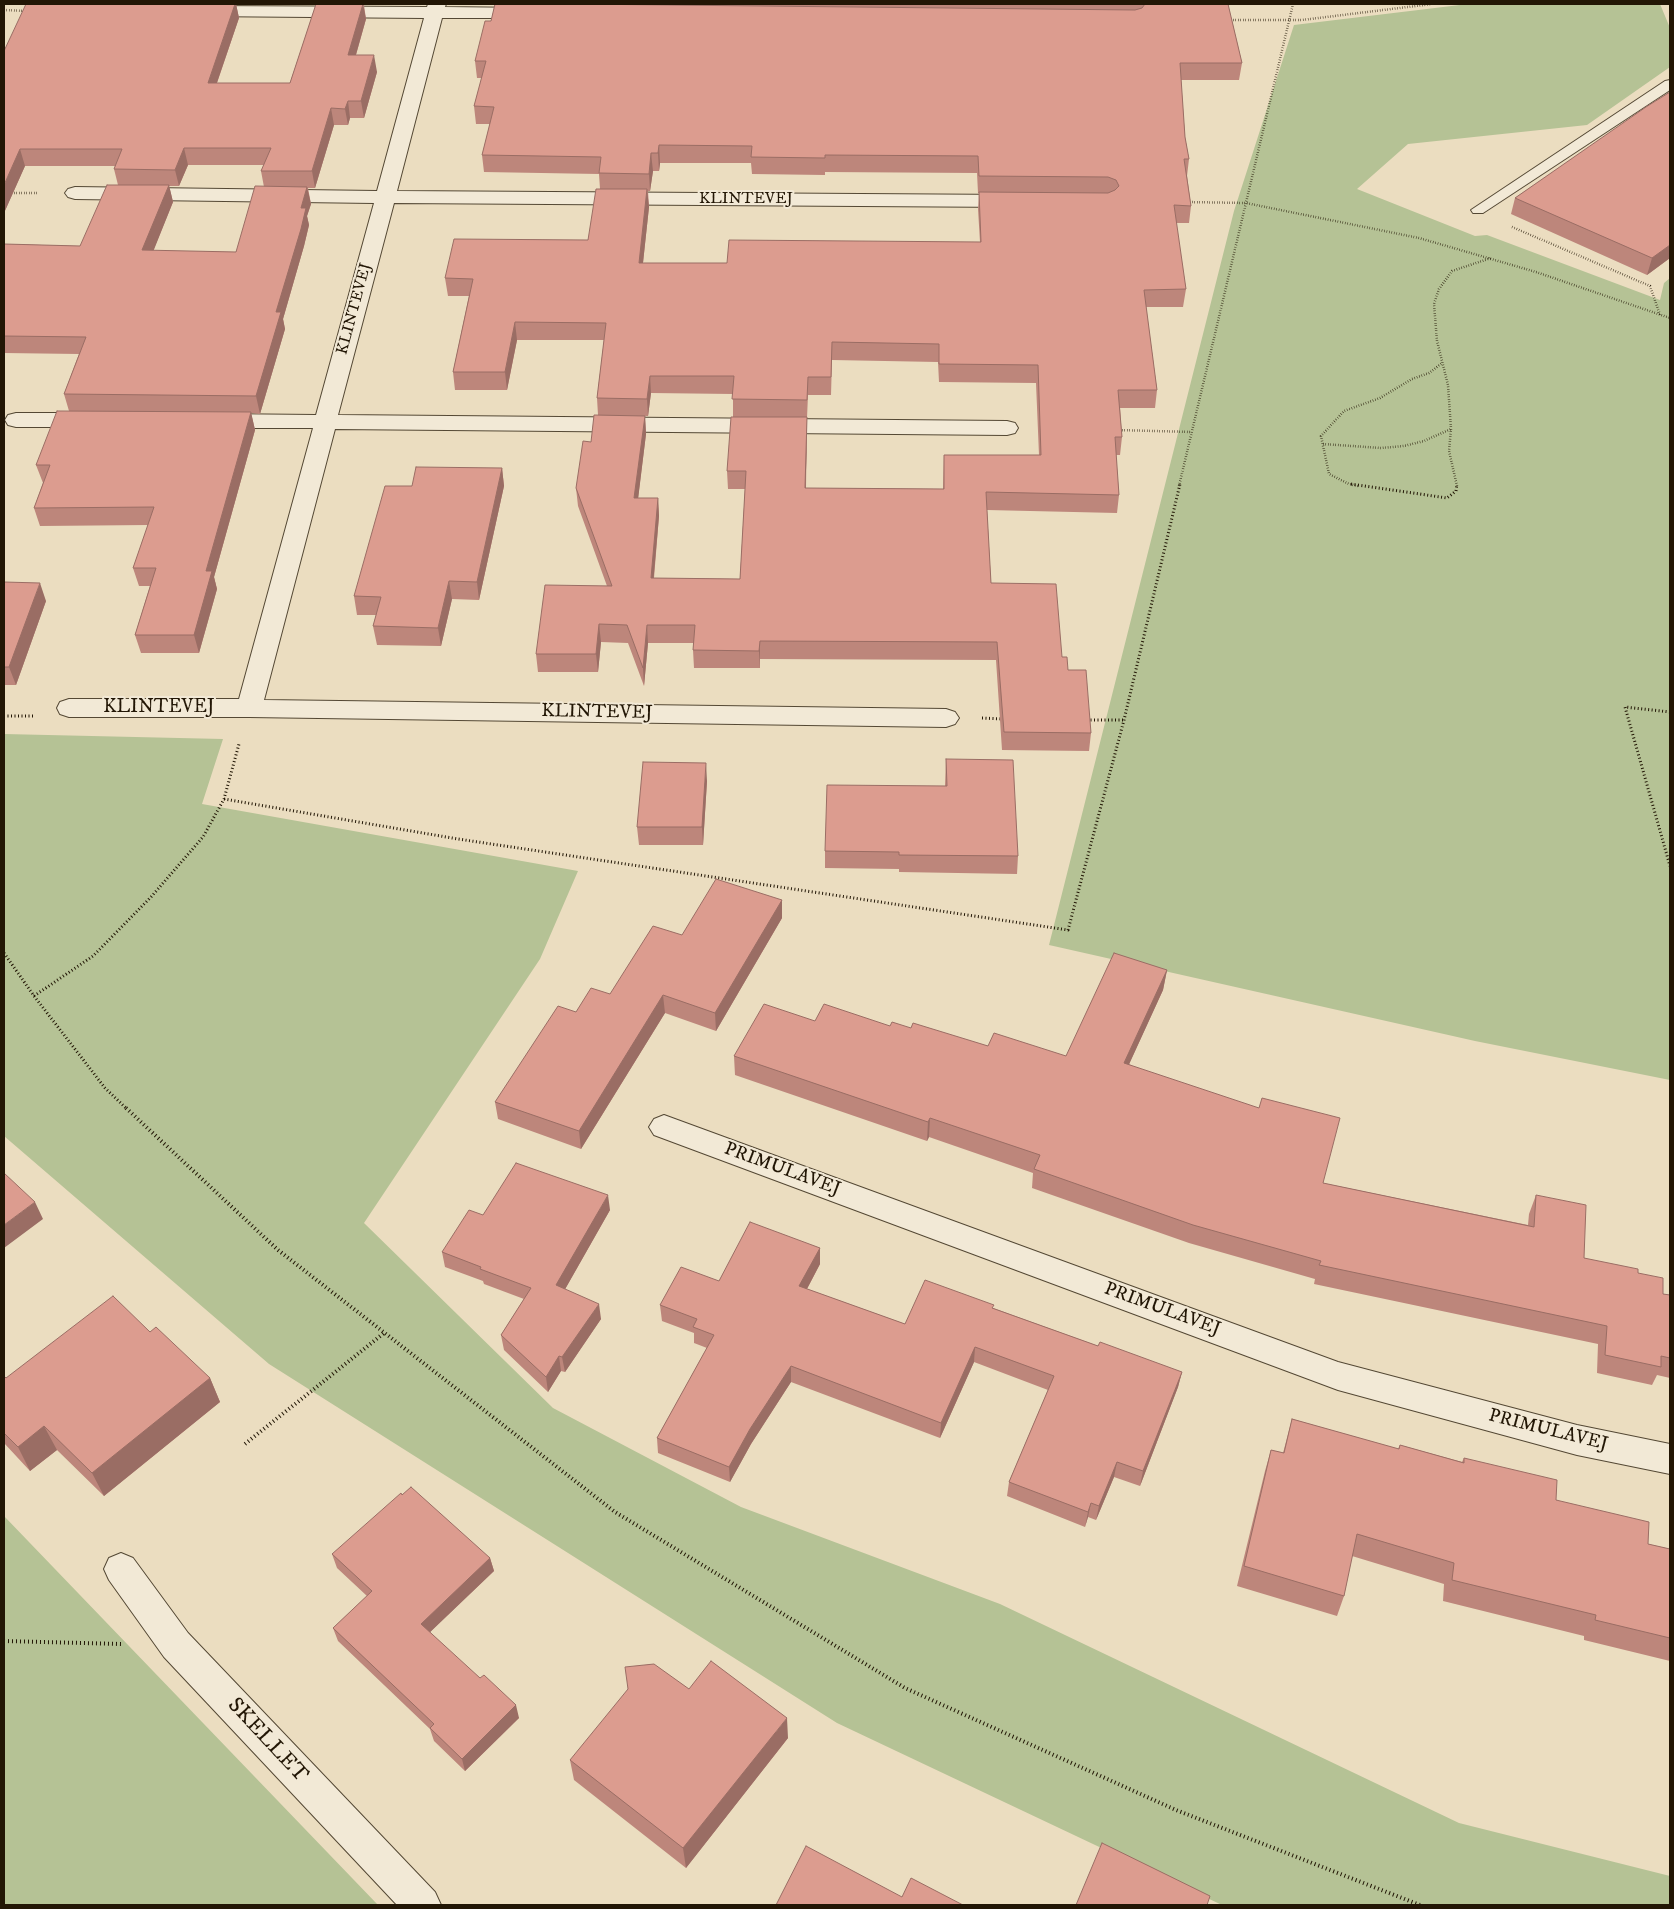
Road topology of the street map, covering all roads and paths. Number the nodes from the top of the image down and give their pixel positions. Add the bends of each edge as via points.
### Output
1 (1293, 4) edge
2 (1432, 4) edge
3 (436, 8) edge
4 (4, 10) edge
5 (33, 10) edge
6 (180, 11) edge
7 (544, 13) edge
8 (1221, 20) edge
9 (1289, 20) junction
10 (1670, 84) edge
11 (75, 193) dead end
12 (385, 197) junction
13 (1037, 201) edge
14 (1186, 202) edge
15 (1246, 203) junction
16 (1478, 210) joint
17 (1491, 258) junction
18 (1660, 315) junction
19 (1670, 318) edge
20 (1442, 363) junction
21 (16, 420) dead end
22 (116, 420) edge
23 (196, 421) edge
24 (325, 421) junction
25 (1007, 428) dead end
26 (1451, 429) junction
27 (1114, 430) edge
28 (1192, 432) junction
29 (1323, 444) junction
30 (70, 708) dead end
31 (249, 708) junction
32 (1670, 712) edge
33 (946, 718) joint
34 (1005, 719) edge
35 (1084, 720) edge
36 (1124, 720) junction
37 (224, 799) junction
38 (1670, 866) edge
39 (4, 953) edge
40 (34, 996) junction
41 (664, 1127) dead end
42 (384, 1333) junction
43 (245, 1444) dead end
44 (1670, 1459) edge
45 (122, 1569) dead end
46 (4, 1641) edge
47 (176, 1645) junction
48 (422, 1905) edge
49 (1420, 1905) edge

1 - 9 path
2 - 9 path
3 - 6 street
3 - 7 street
3 - 12 street, KLINTEVEJ
4 - 5 path
8 - 9 path
9 - 15 path
10 - 16 lane
11 - 12 street, KLINTEVEJ
12 - 13 street, KLINTEVEJ
12 - 24 street, KLINTEVEJ
14 - 15 path
15 - 17 path via 1419,238
15 - 28 path
16 - 18 path via 1650,286
17 - 18 path
17 - 20 path via 1452,271 1439,289 1434,304
18 - 19 path
20 - 26 path via 1448,385
20 - 29 path via 1380,398 1344,411 1322,436
21 - 22 street
23 - 24 street
24 - 25 street
24 - 31 street, KLINTEVEJ
26 - 29 path via 1404,446 1381,448
26 - 29 path via 1449,451 1457,481 1456,491 1446,498 1349,484 1329,474
27 - 28 path
28 - 36 path
30 - 31 street, KLINTEVEJ
31 - 33 street, KLINTEVEJ
31 - 37 path
32 - 38 path via 1625,707
33 - 34 path
35 - 36 path
36 - 37 path via 1068,930 458,838
37 - 40 path via 203,837 151,896 93,956
39 - 40 path
40 - 42 path via 105,1088 278,1250
41 - 44 street, PRIMULAVEJ via 1338,1376 1577,1440
42 - 43 path
42 - 49 path via 615,1512 905,1688 1176,1810
45 - 47 street, SKELLET
46 - 47 path
47 - 48 street, SKELLET

